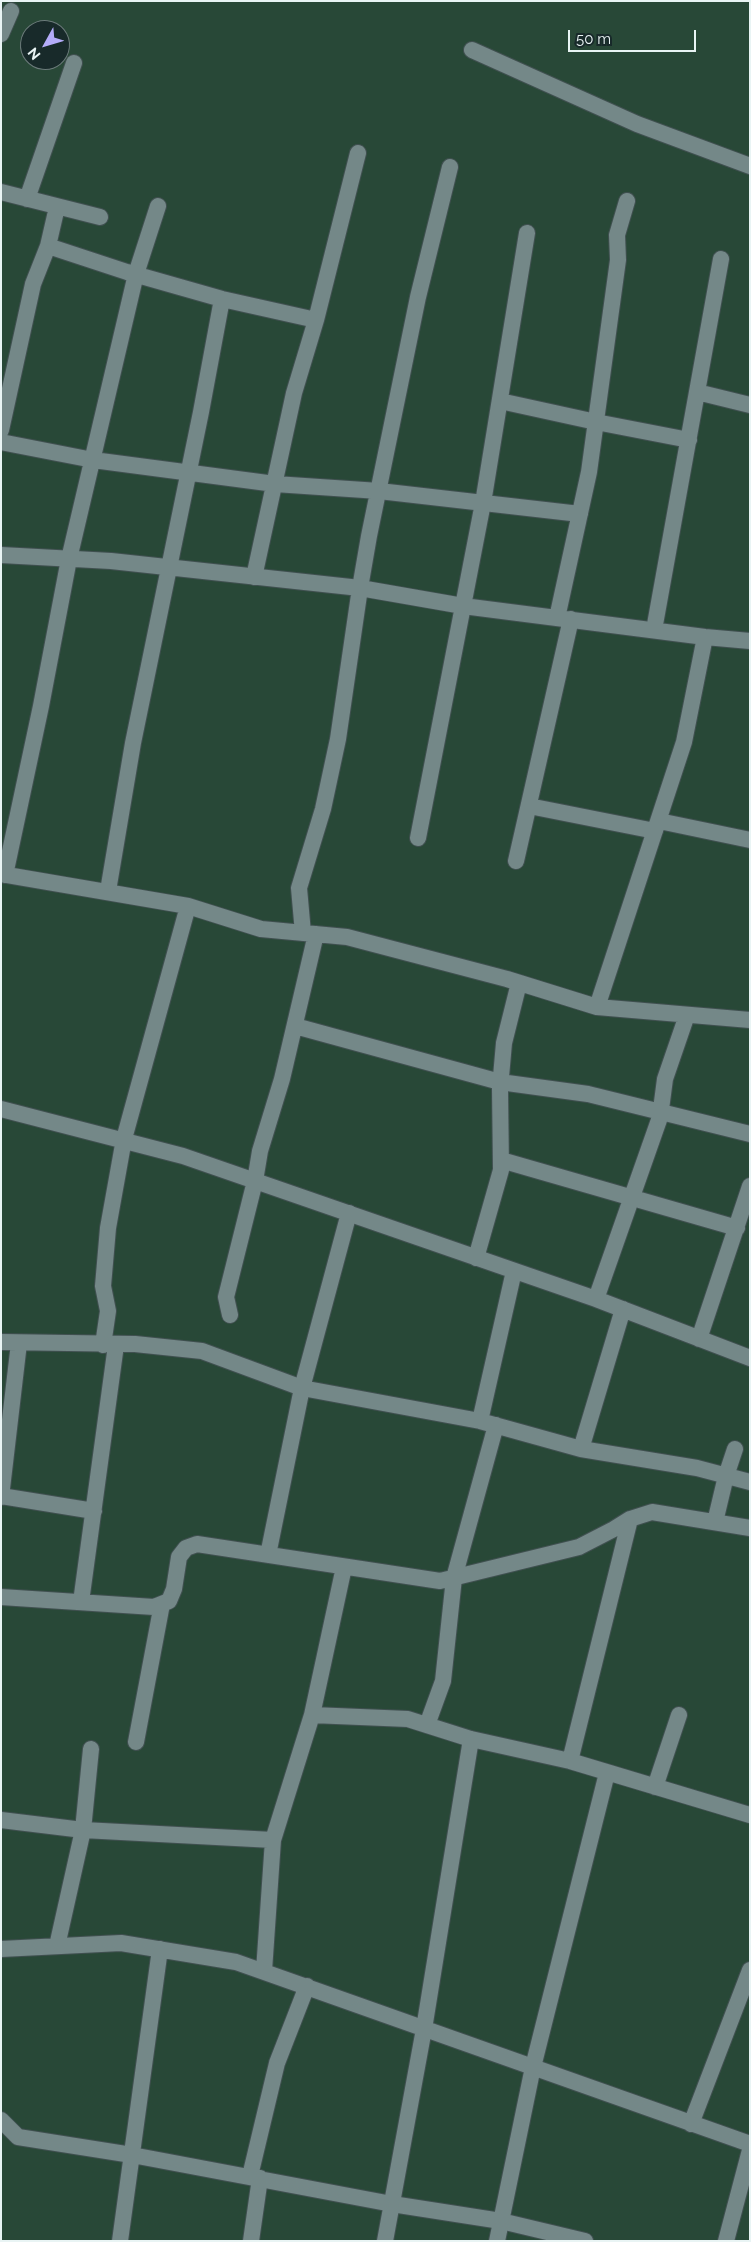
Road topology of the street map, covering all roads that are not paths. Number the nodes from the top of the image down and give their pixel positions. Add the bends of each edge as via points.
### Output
1 (11, 11) dead end
2 (1, 34) edge
3 (472, 50) dead end
4 (74, 63) dead end
5 (358, 153) dead end
6 (750, 166) edge
7 (450, 167) dead end
8 (1, 192) edge
9 (27, 199) junction
10 (627, 201) dead end
11 (57, 206) junction
12 (158, 206) dead end
13 (100, 216) dead end
14 (527, 233) dead end
15 (48, 246) junction
16 (721, 259) dead end
17 (136, 274) junction
18 (222, 298) junction
19 (316, 320) junction
20 (697, 392) junction
21 (500, 400) junction
22 (750, 405) edge
23 (596, 422) junction
24 (1, 430) edge
25 (689, 440) junction
26 (1, 442) edge
27 (93, 460) junction
28 (189, 472) junction
29 (274, 484) junction
30 (379, 491) junction
31 (482, 503) junction
32 (580, 514) junction
33 (1, 555) edge
34 (69, 558) junction
35 (170, 567) junction
36 (254, 577) junction
37 (360, 588) junction
38 (463, 606) junction
39 (564, 618) junction
40 (654, 630) junction
41 (705, 637) junction
42 (750, 640) edge
43 (528, 806) junction
44 (657, 826) junction
45 (418, 838) dead end
46 (750, 840) edge
47 (516, 861) dead end
48 (3, 875) edge
49 (108, 891) junction
50 (188, 906) junction
51 (310, 933) junction
52 (519, 983) junction
53 (597, 1006) junction
54 (687, 1014) junction
55 (750, 1020) edge
56 (295, 1026) junction
57 (500, 1082) junction
58 (1, 1108) edge
59 (661, 1110) junction
60 (750, 1134) edge
61 (124, 1139) junction
62 (501, 1160) junction
63 (255, 1181) junction
64 (750, 1186) edge
65 (633, 1198) junction
66 (349, 1214) junction
67 (741, 1226) edge
68 (476, 1258) junction
69 (514, 1271) junction
70 (596, 1300) junction
71 (623, 1309) junction
72 (230, 1315) dead end
73 (699, 1338) junction
74 (1, 1342) edge
75 (19, 1343) junction
76 (110, 1345) junction
77 (750, 1358) edge
78 (302, 1388) junction
79 (480, 1420) junction
80 (496, 1425) junction
81 (581, 1449) junction
82 (735, 1449) dead end
83 (726, 1476) junction
84 (750, 1482) edge
85 (1, 1497) edge
86 (94, 1511) junction
87 (630, 1519) junction
88 (715, 1522) junction
89 (750, 1528) edge
90 (268, 1556) junction
91 (344, 1567) junction
92 (454, 1578) junction
93 (1, 1597) edge
94 (81, 1602) junction
95 (162, 1604) junction
96 (312, 1715) junction
97 (679, 1715) dead end
98 (427, 1725) junction
99 (471, 1739) junction
100 (136, 1742) dead end
101 (91, 1749) dead end
102 (570, 1761) junction
103 (607, 1773) junction
104 (655, 1787) junction
105 (750, 1815) edge
106 (1, 1820) edge
107 (83, 1830) junction
108 (274, 1840) junction
109 (57, 1946) junction
110 (1, 1948) edge
111 (160, 1949) junction
112 (750, 1970) edge
113 (264, 1971) junction
114 (307, 1986) junction
115 (424, 2029) junction
116 (533, 2067) junction
117 (1, 2120) edge
118 (691, 2124) junction
119 (750, 2144) edge
120 (750, 2150) edge
121 (132, 2155) junction
122 (255, 2177) junction
123 (392, 2204) junction
124 (501, 2222) junction
125 (120, 2241) edge
126 (251, 2241) edge
127 (385, 2241) edge
128 (497, 2241) edge
129 (585, 2241) edge
130 (726, 2241) edge

1 - 2 street
3 - 6 street via 638,124
4 - 9 street
5 - 19 street
7 - 30 street via 418,297
8 - 9 street
9 - 11 street
10 - 23 street via 617,235 618,260
11 - 13 street
11 - 15 street
12 - 17 street
14 - 21 street
15 - 17 street
15 - 24 street via 33,284
16 - 20 street
17 - 18 street
17 - 27 street
18 - 19 street
18 - 28 street
19 - 29 street via 294,393
20 - 22 street
20 - 25 street
21 - 23 street
21 - 31 street
23 - 25 street
23 - 32 street
25 - 40 street
26 - 27 street
27 - 28 street
27 - 34 street
28 - 29 street
28 - 35 street
29 - 30 street
29 - 36 street
30 - 31 street
30 - 37 street
31 - 32 street
31 - 38 street
32 - 39 street
33 - 34 street
34 - 35 street
34 - 48 street via 41,706
35 - 36 street
35 - 49 street via 133,743
36 - 37 street
37 - 38 street
37 - 51 street via 338,739 323,808 299,888
38 - 39 street
38 - 45 street
39 - 40 street
39 - 43 street
40 - 41 street
41 - 42 street
41 - 44 street via 684,742
43 - 44 street
43 - 47 street
44 - 46 street
44 - 53 street
48 - 49 street
49 - 50 street
50 - 51 street via 261,929
50 - 61 street
51 - 52 street via 346,937
51 - 56 street
52 - 53 street
52 - 57 street via 504,1042
53 - 54 street
54 - 55 street
54 - 59 street via 665,1078
56 - 57 street
56 - 63 street via 260,1151
57 - 59 street via 588,1094
57 - 62 street
58 - 61 street
59 - 60 street
59 - 65 street
61 - 63 street
61 - 76 street via 108,1228 103,1286
62 - 65 street
62 - 68 street
63 - 66 street
63 - 72 street via 226,1297
64 - 67 street
65 - 67 street
65 - 70 street
66 - 68 street
66 - 78 street
67 - 73 street
68 - 69 street
69 - 70 street
69 - 79 street
70 - 71 street
71 - 73 street
71 - 81 street
73 - 77 street
74 - 75 street
75 - 76 street
75 - 85 street
76 - 78 street via 135,1344 202,1352
76 - 86 street
78 - 79 street
78 - 90 street
79 - 80 street
80 - 81 street
80 - 92 street
81 - 83 street via 697,1468
82 - 83 street
83 - 84 street
83 - 88 street
85 - 86 street
86 - 94 street
87 - 88 street via 652,1512
87 - 92 street via 579,1546
87 - 102 street
88 - 89 street
90 - 91 street
90 - 95 street via 197,1544 186,1548 180,1557 169,1601
91 - 92 street via 440,1581
91 - 96 street
92 - 98 street via 443,1681
93 - 94 street
94 - 95 street via 154,1607
95 - 100 street
96 - 98 street via 408,1719
96 - 108 street
97 - 104 street
98 - 99 street
99 - 102 street
99 - 115 street
101 - 107 street
102 - 103 street
103 - 104 street
103 - 116 street
104 - 105 street
106 - 107 street
107 - 108 street
107 - 109 street
108 - 113 street
109 - 110 street
109 - 111 street via 120,1943
111 - 113 street via 236,1962
111 - 121 street
112 - 118 street
113 - 114 street
114 - 115 street
114 - 122 street via 277,2062
115 - 116 street
115 - 123 street
116 - 118 street
116 - 124 street
117 - 121 street via 18,2137
118 - 119 street
120 - 130 street
121 - 122 street
121 - 125 street
122 - 123 street
122 - 126 street
123 - 124 street
123 - 127 street
124 - 128 street
124 - 129 street

